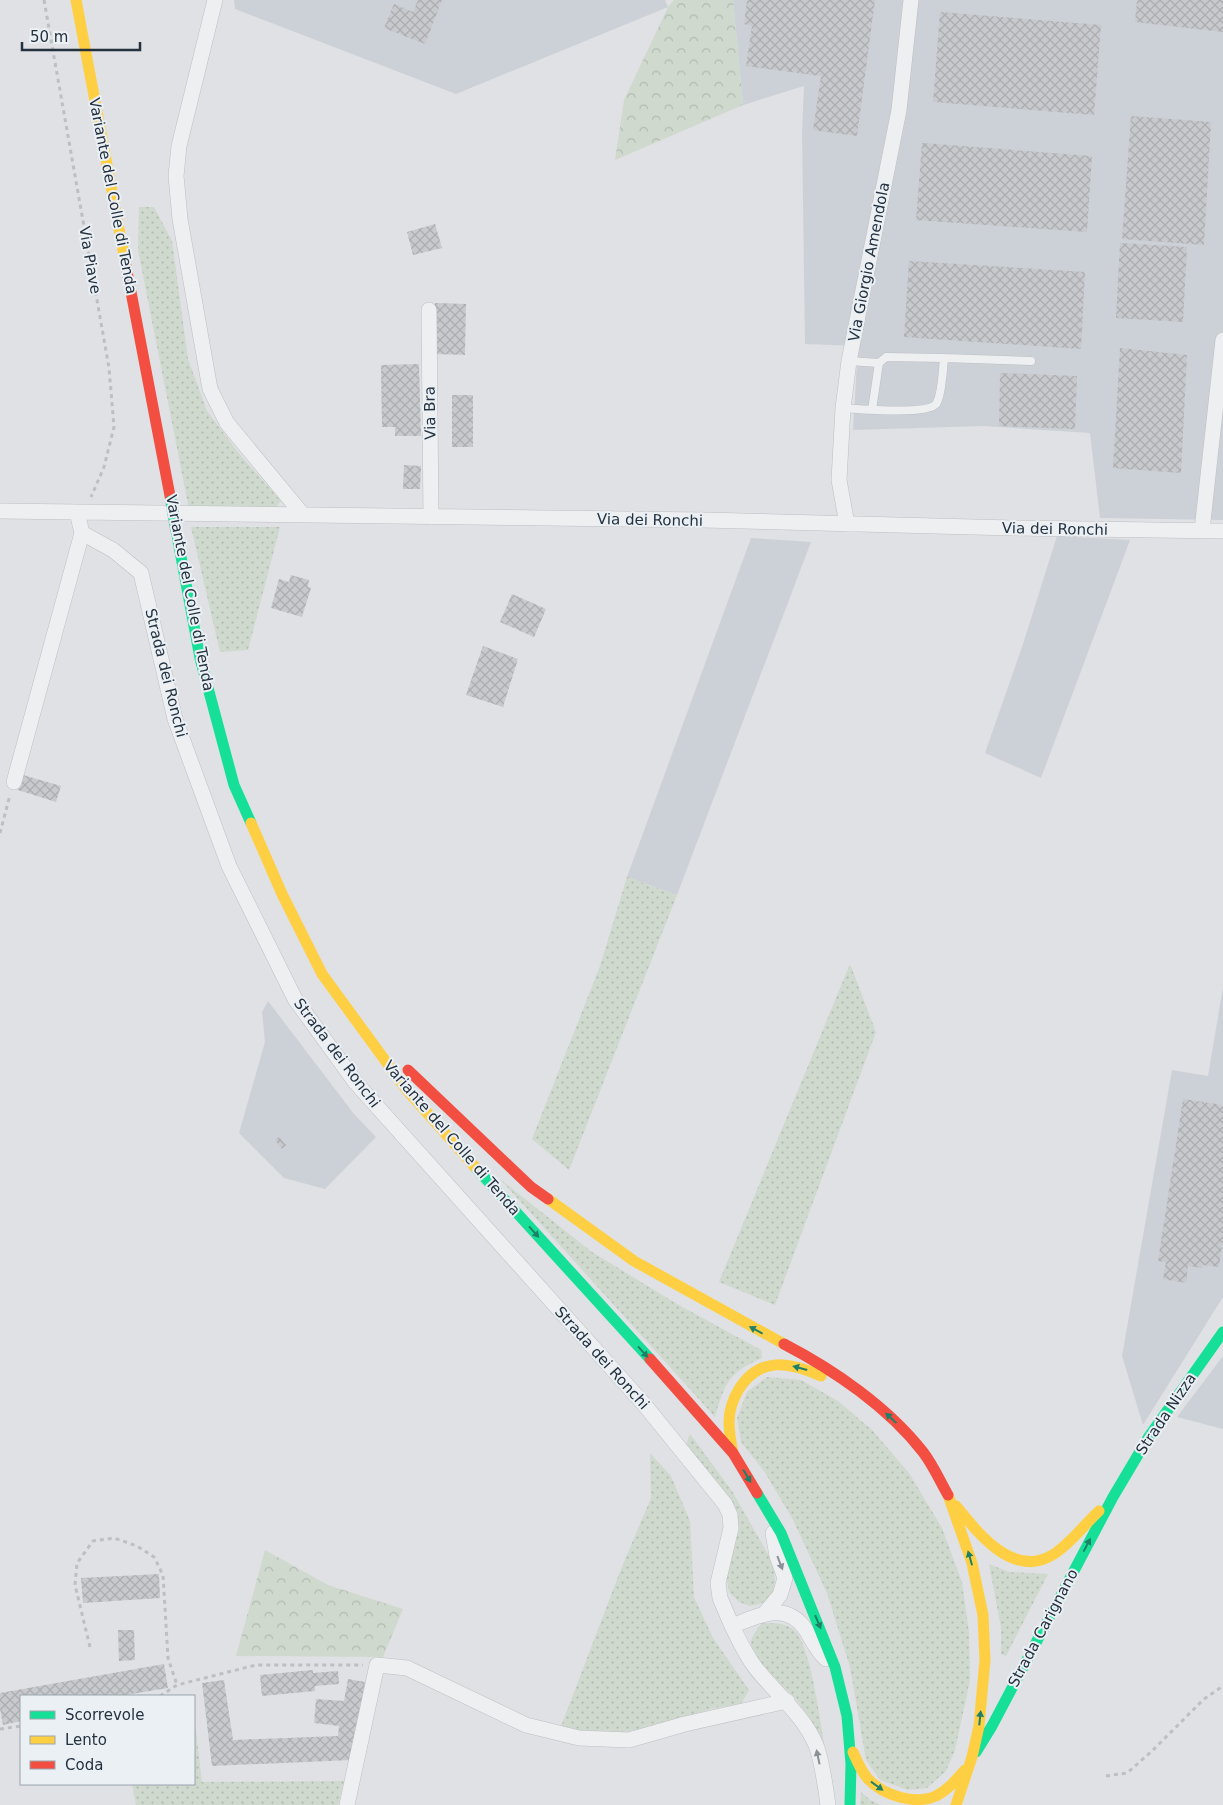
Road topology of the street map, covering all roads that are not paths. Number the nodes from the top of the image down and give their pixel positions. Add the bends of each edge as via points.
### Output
1 (76, 0) edge
2 (215, 0) edge
3 (911, 0) edge
4 (429, 310) dead end
5 (1223, 340) edge
6 (944, 358) junction
7 (1031, 360) dead end
8 (849, 362) junction
9 (879, 363) junction
10 (843, 408) junction
11 (872, 410) junction
12 (0, 511) edge
13 (78, 512) junction
14 (303, 515) junction
15 (431, 517) junction
16 (847, 524) junction
17 (1202, 530) junction
18 (1223, 530) edge
19 (82, 533) junction
20 (14, 782) road end
21 (345, 1007) junction
22 (1223, 1332) edge
23 (875, 1404) junction
24 (733, 1453) junction
25 (1113, 1497) junction
26 (950, 1498) junction
27 (771, 1515) junction
28 (765, 1613) junction
29 (732, 1626) junction
30 (835, 1667) junction
31 (787, 1701) junction
32 (850, 1746) junction
33 (970, 1762) junction
34 (347, 1805) edge
35 (828, 1805) edge
36 (850, 1805) edge
37 (956, 1805) edge

1 - 21 main road, Variante del Colle di Tenda, bridge via 200,658 234,785 282,894 322,974
2 - 14 street via 179,146 176,176 180,219 210,389 227,423
3 - 8 street, Via Giorgio Amendola via 899,110
4 - 15 street, Via Bra
5 - 17 street
6 - 7 lane
6 - 9 lane via 886,357
6 - 11 lane via 936,404 927,410
8 - 9 lane
8 - 10 street, Via Giorgio Amendola
9 - 11 lane
10 - 11 lane
10 - 16 street, Via Giorgio Amendola via 839,480
12 - 13 street
13 - 14 street, Via dei Ronchi
13 - 19 street
14 - 15 street, Via dei Ronchi
15 - 16 street, Via dei Ronchi
16 - 17 street, Via dei Ronchi
17 - 18 street, Via dei Ronchi
19 - 20 street
19 - 29 street, Strada dei Ronchi via 113,550 142,573 175,719 229,866 295,999 356,1083 643,1403 725,1504 731,1528 718,1583 720,1598
23 -> 21 main road via 813,1359 634,1261 531,1187
21 -> 24 main road, Variante del Colle di Tenda via 406,1089
22 - 25 main road, Strada Nizza via 1148,1438
23 -> 24 main road via 798,1367 764,1367 746,1380 734,1399 729,1422
26 -> 23 main road via 924,1454
24 -> 27 main road, Variante del Colle di Tenda
25 - 26 main road via 1056,1553 1043,1559 1025,1560 997,1551
33 -> 25 main road, Strada Carignano
33 -> 26 main road via 979,1726 982,1694 983,1616 972,1563
27 -> 28 street via 777,1556 785,1578 780,1596
27 -> 30 main road, Variante del Colle di Tenda
28 - 29 street
28 - 30 street via 791,1615 799,1620 823,1657
29 - 31 street, Strada dei Ronchi via 745,1653
30 - 32 main road, Variante del Colle di Tenda via 847,1716
31 - 34 street via 629,1740 579,1738 526,1725 407,1668 376,1665
35 -> 31 street, Strada dei Ronchi via 816,1746
32 -> 33 main road via 867,1778 882,1790 905,1799 933,1798 945,1791
32 - 36 main road, Variante del Colle di Tenda
33 - 37 main road

